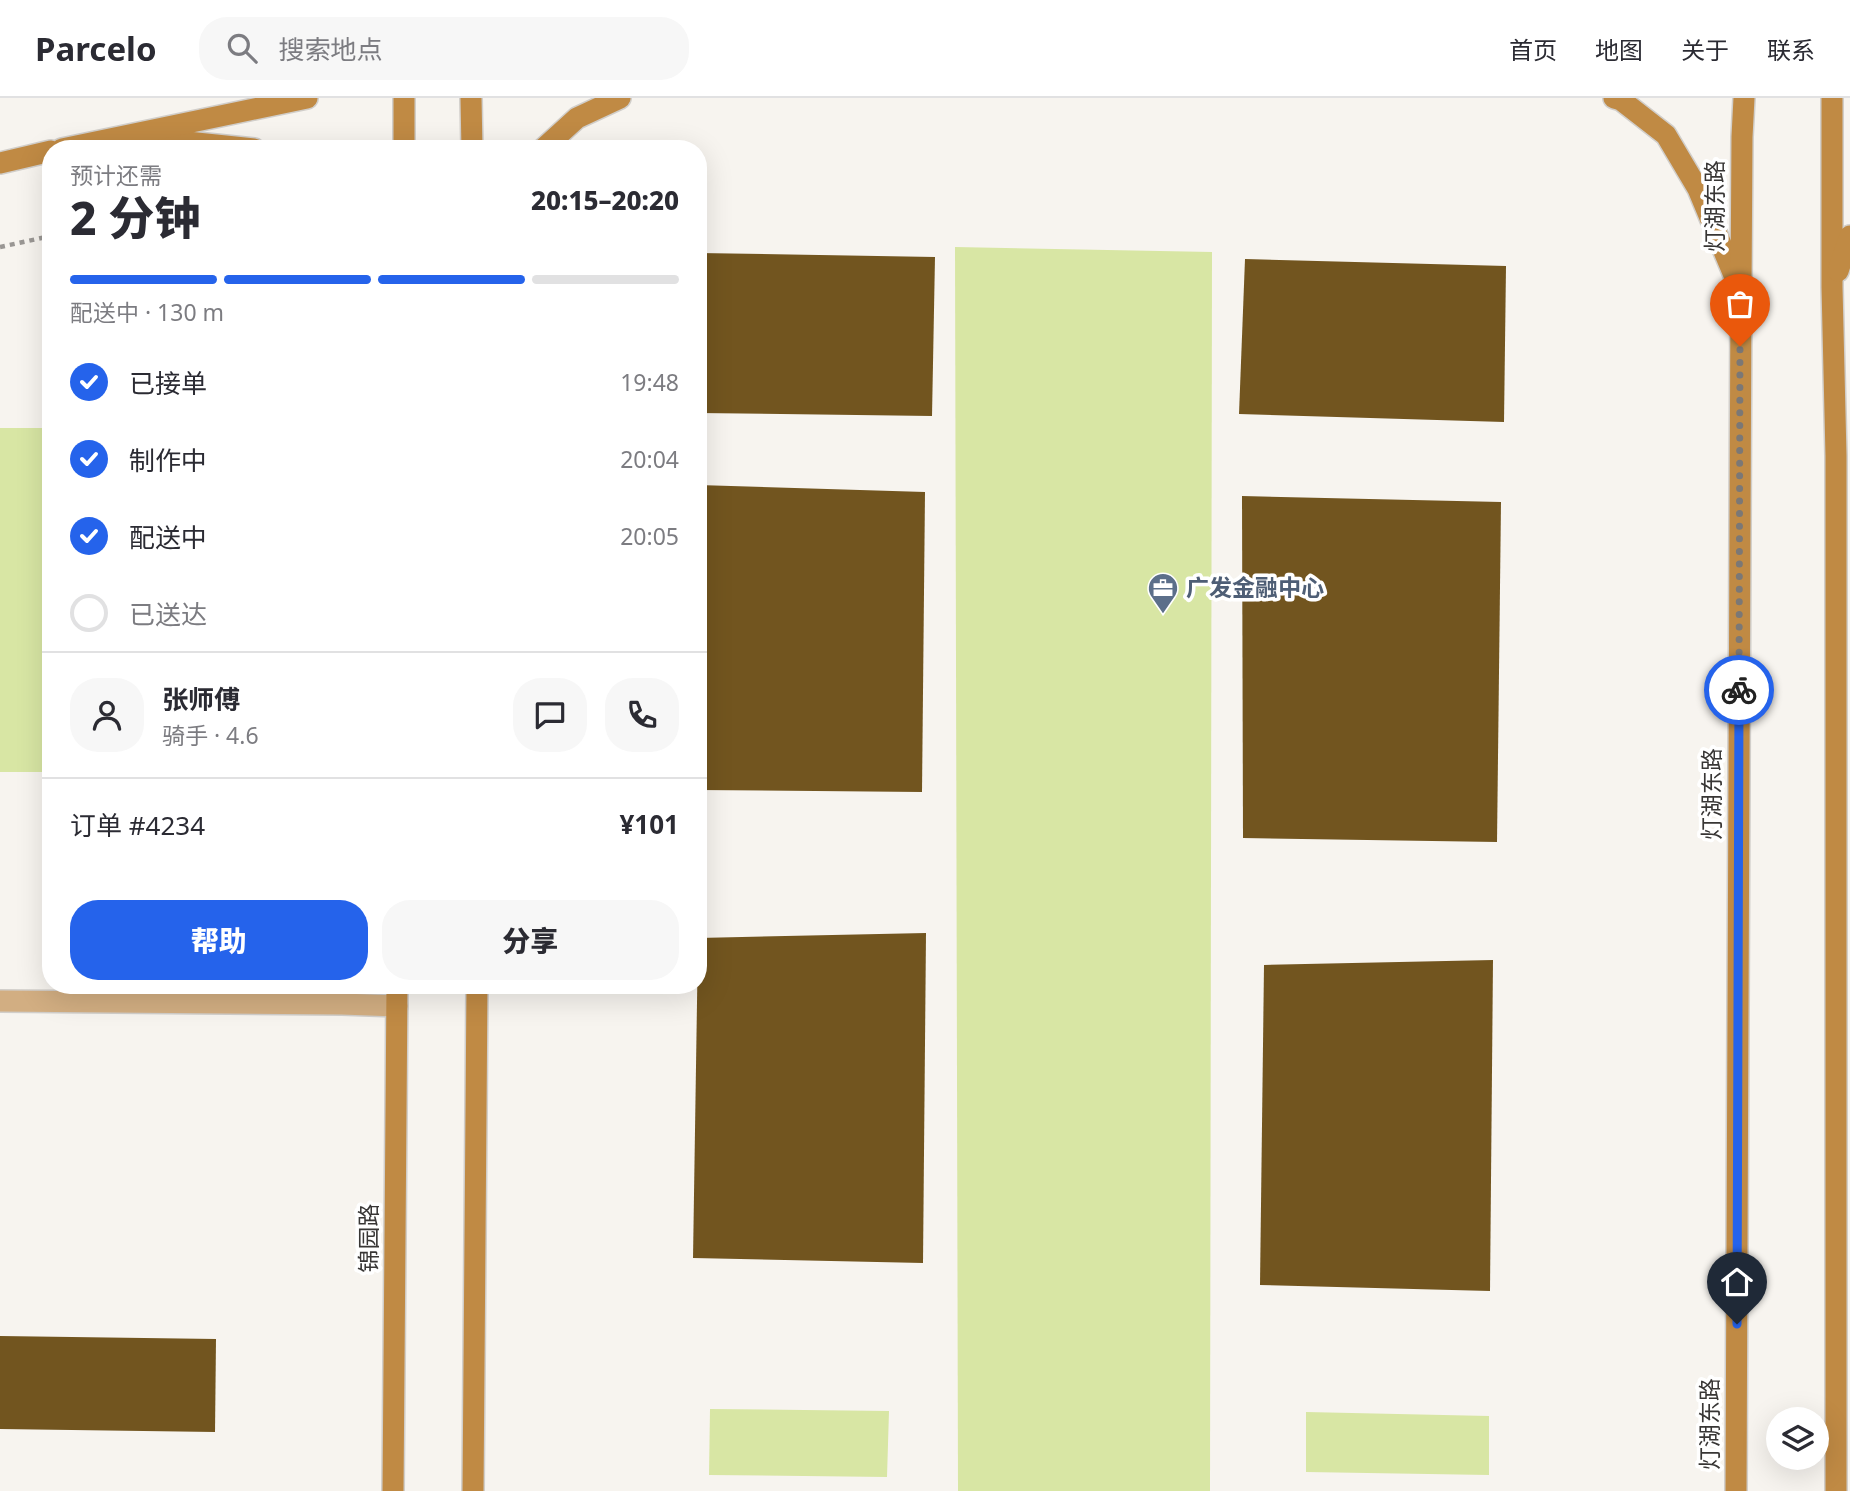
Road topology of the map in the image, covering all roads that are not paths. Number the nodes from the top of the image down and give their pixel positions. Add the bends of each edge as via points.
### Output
1 (307, 98) edge
2 (404, 98) edge
3 (471, 98) edge
4 (620, 98) edge
5 (1614, 98) edge
6 (1744, 98) edge
7 (1832, 98) edge
8 (126, 135) junction
9 (103, 140) edge
10 (172, 140) edge
11 (404, 140) edge
12 (472, 140) edge
13 (552, 140) edge
14 (42, 153) edge
15 (0, 163) edge
16 (1850, 236) edge
17 (1832, 287) junction
18 (1741, 290) junction
19 (477, 994) edge
20 (397, 996) edge
21 (0, 1002) edge
22 (393, 1491) edge
23 (473, 1491) edge
24 (1736, 1491) edge
25 (1836, 1491) edge

1 - 8 main road
2 - 11 main road
3 - 12 main road
4 - 13 main road via 577,118
5 - 18 main road via 1666,135 1699,189
6 - 18 main road, 灯湖东路
7 - 17 main road
8 - 9 main road
8 - 10 main road
14 - 15 main road
16 - 17 main road
17 - 25 main road
18 - 24 main road, 灯湖东路
19 - 23 main road
20 - 21 street via 329,1004
20 - 22 main road, 锦园路

